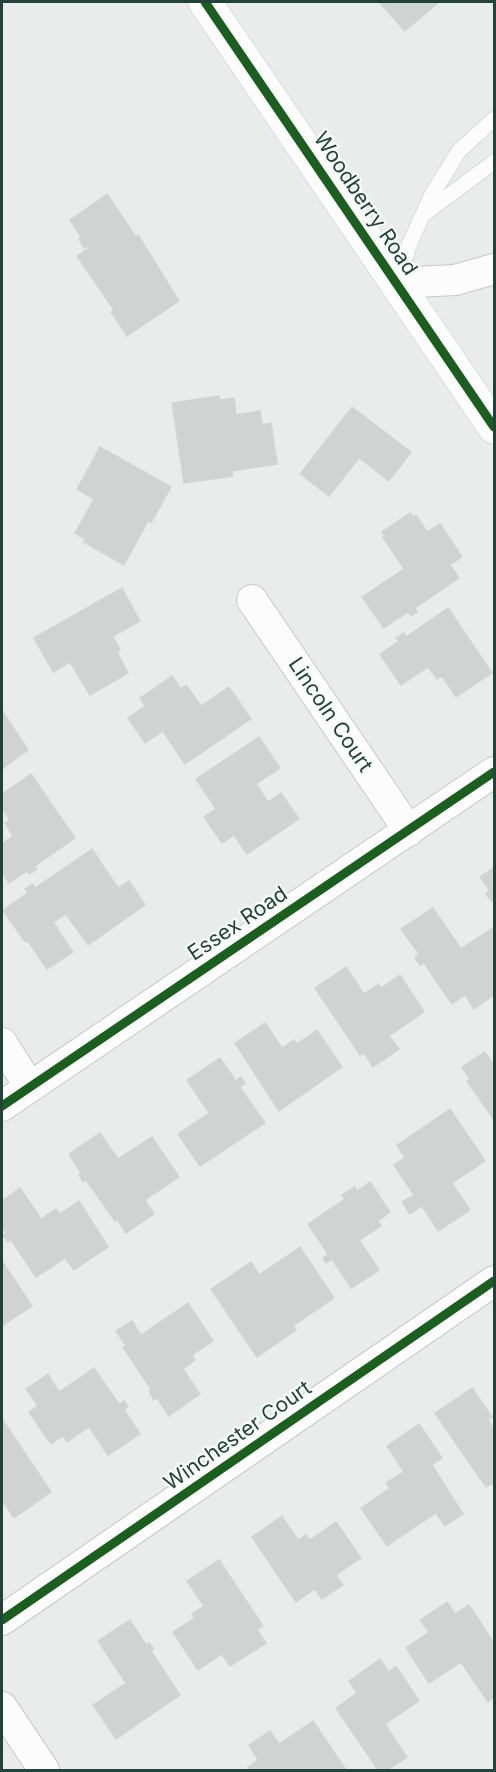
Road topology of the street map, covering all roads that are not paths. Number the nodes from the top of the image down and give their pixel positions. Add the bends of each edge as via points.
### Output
1 (205, 2) edge
2 (495, 119) edge
3 (495, 162) edge
4 (423, 214) junction
5 (488, 268) edge
6 (397, 283) junction
7 (495, 427) edge
8 (252, 600) dead end
9 (495, 772) edge
10 (409, 831) junction
11 (2, 1043) edge
12 (30, 1087) junction
13 (2, 1106) edge
14 (495, 1281) edge
15 (2, 1620) edge
16 (2, 1707) edge
17 (44, 1770) edge

1 - 6 street, Woodberry Road
2 - 4 lane via 459,151
3 - 4 lane
4 - 6 lane
5 - 6 street via 455,280
6 - 7 street, Woodberry Road
8 - 10 street, Lincoln Court
9 - 10 street, Essex Road
10 - 12 street, Essex Road
11 - 12 street
12 - 13 street, Essex Road
14 - 15 street, Winchester Court
16 - 17 street

